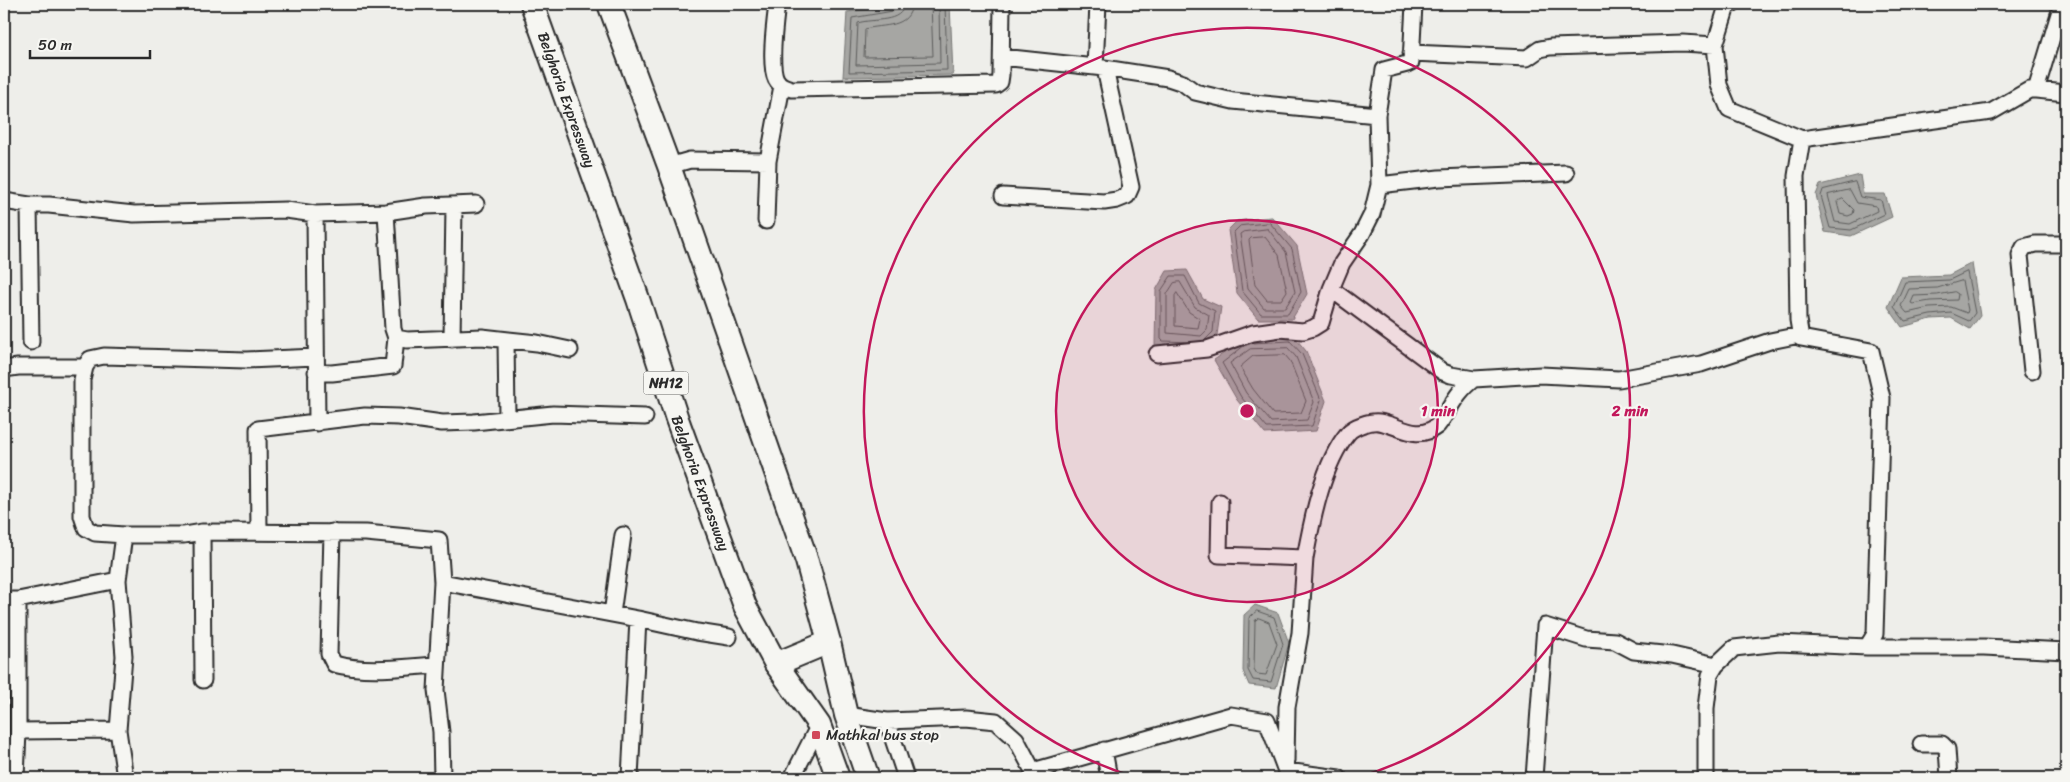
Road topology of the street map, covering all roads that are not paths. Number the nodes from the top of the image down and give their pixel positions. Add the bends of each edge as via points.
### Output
1 (532, 4) edge
2 (609, 4) edge
3 (777, 4) edge
4 (1002, 4) edge
5 (1098, 4) edge
6 (1414, 4) edge
7 (1732, 4) edge
8 (2062, 4) edge
9 (1715, 46) junction
10 (1411, 53) junction
11 (1002, 57) junction
12 (1100, 68) junction
13 (782, 86) junction
14 (2036, 90) junction
15 (2066, 93) edge
16 (1377, 115) junction
17 (1802, 139) junction
18 (768, 160) junction
19 (669, 166) junction
20 (1566, 173) dead end
21 (1379, 185) junction
22 (1003, 196) dead end
23 (4, 200) edge
24 (476, 204) dead end
25 (29, 205) junction
26 (454, 206) junction
27 (386, 212) junction
28 (315, 214) junction
29 (766, 221) dead end
30 (2066, 244) edge
31 (1331, 290) junction
32 (1800, 335) junction
33 (396, 338) junction
34 (452, 339) junction
35 (506, 340) junction
36 (31, 342) dead end
37 (570, 350) dead end
38 (1157, 354) dead end
39 (316, 365) junction
40 (85, 366) junction
41 (4, 369) edge
42 (2032, 371) dead end
43 (1474, 379) junction
44 (645, 417) dead end
45 (507, 418) junction
46 (317, 423) junction
47 (1220, 502) dead end
48 (202, 532) junction
49 (259, 532) junction
50 (332, 532) junction
51 (124, 535) junction
52 (623, 535) dead end
53 (1305, 558) junction
54 (118, 580) junction
55 (442, 582) junction
56 (11, 600) edge
57 (612, 614) junction
58 (638, 618) junction
59 (730, 637) dead end
60 (829, 642) junction
61 (1867, 647) junction
62 (2066, 651) edge
63 (776, 664) junction
64 (437, 665) junction
65 (1716, 665) junction
66 (203, 680) dead end
67 (846, 715) junction
68 (887, 721) junction
69 (819, 725) junction
70 (118, 730) junction
71 (18, 731) junction
72 (1921, 744) dead end
73 (1104, 750) junction
74 (1286, 774) edge
75 (16, 778) edge
76 (125, 778) edge
77 (442, 778) edge
78 (630, 778) edge
79 (792, 778) edge
80 (838, 778) edge
81 (868, 778) edge
82 (906, 778) edge
83 (1109, 778) edge
84 (1339, 778) edge
85 (1534, 778) edge
86 (1706, 778) edge
87 (1949, 778) edge

1 - 63 highway, Belghoria Expressway / NH12 via 745,606
2 - 19 highway
3 - 13 street via 774,68
4 - 11 street
5 - 12 street
6 - 10 street
7 - 9 street via 1726,6
8 - 14 street
9 - 10 street via 1683,43 1550,47 1527,58
9 - 17 street via 1719,85 1729,109
10 - 16 street via 1411,62 1384,70
11 - 12 street
11 - 13 street via 1000,82 996,85 859,89 792,89
12 - 16 street via 1168,78 1195,92 1233,101
12 - 22 street via 1131,187 1127,196 1104,202
13 - 18 street
14 - 15 street
14 - 17 street via 2029,90 1991,112
16 - 21 street
17 - 32 street via 1796,176
18 - 19 street via 690,160
18 - 29 street
19 - 60 highway via 807,561
20 - 21 street via 1439,178
21 - 31 street via 1372,214 1342,263
23 - 25 street
24 - 26 street
25 - 28 street via 134,214 286,210
25 - 36 street
26 - 27 street
26 - 34 street
27 - 28 street
27 - 33 street
28 - 39 street
30 - 42 street via 2035,244 2024,247 2020,255
31 - 38 street via 1321,323 1303,332 1280,329 1252,333 1207,349
31 - 43 street via 1442,372
32 - 43 street via 1770,341 1701,364 1619,380 1541,376
32 - 61 street via 1801,338 1871,351 1882,398 1875,634
33 - 34 street
33 - 39 street via 393,366 332,373
34 - 35 street
35 - 37 street
35 - 45 street
39 - 40 street via 104,356 90,359
39 - 46 street
40 - 41 street
40 - 51 street via 82,380 82,516 86,528 95,533
43 - 53 street via 1465,385 1437,426 1417,434 1378,422 1362,424 1349,431 1334,454 1314,512
44 - 45 street via 553,414
45 - 46 street via 442,423 366,416
46 - 49 street via 258,430
47 - 53 street via 1219,555
48 - 49 street
48 - 51 street
48 - 66 street
49 - 50 street
50 - 55 street via 439,540
50 - 64 street via 329,654 334,664 389,668
51 - 54 street
52 - 57 street
53 - 74 street via 1300,633 1287,706
54 - 56 street
54 - 70 street via 124,656
55 - 57 street
55 - 64 street
56 - 71 street
57 - 58 street
58 - 59 street
58 - 78 street
60 - 63 highway
60 - 67 highway
61 - 62 street
61 - 65 street via 1779,643 1734,648
63 - 69 highway, Belghoria Expressway / NH12
64 - 77 street
65 - 85 street via 1634,651 1615,641 1586,638 1545,626
65 - 86 street via 1710,675 1706,708
67 - 68 street
67 - 81 highway
68 - 73 street via 996,720 1016,739 1033,771
68 - 82 street
69 - 79 street
69 - 80 highway, Belghoria Expressway / NH12
70 - 71 street
70 - 76 street
71 - 75 street
72 - 87 street via 1942,744 1946,749
73 - 74 street via 1231,715 1267,721
73 - 83 street
74 - 84 street

